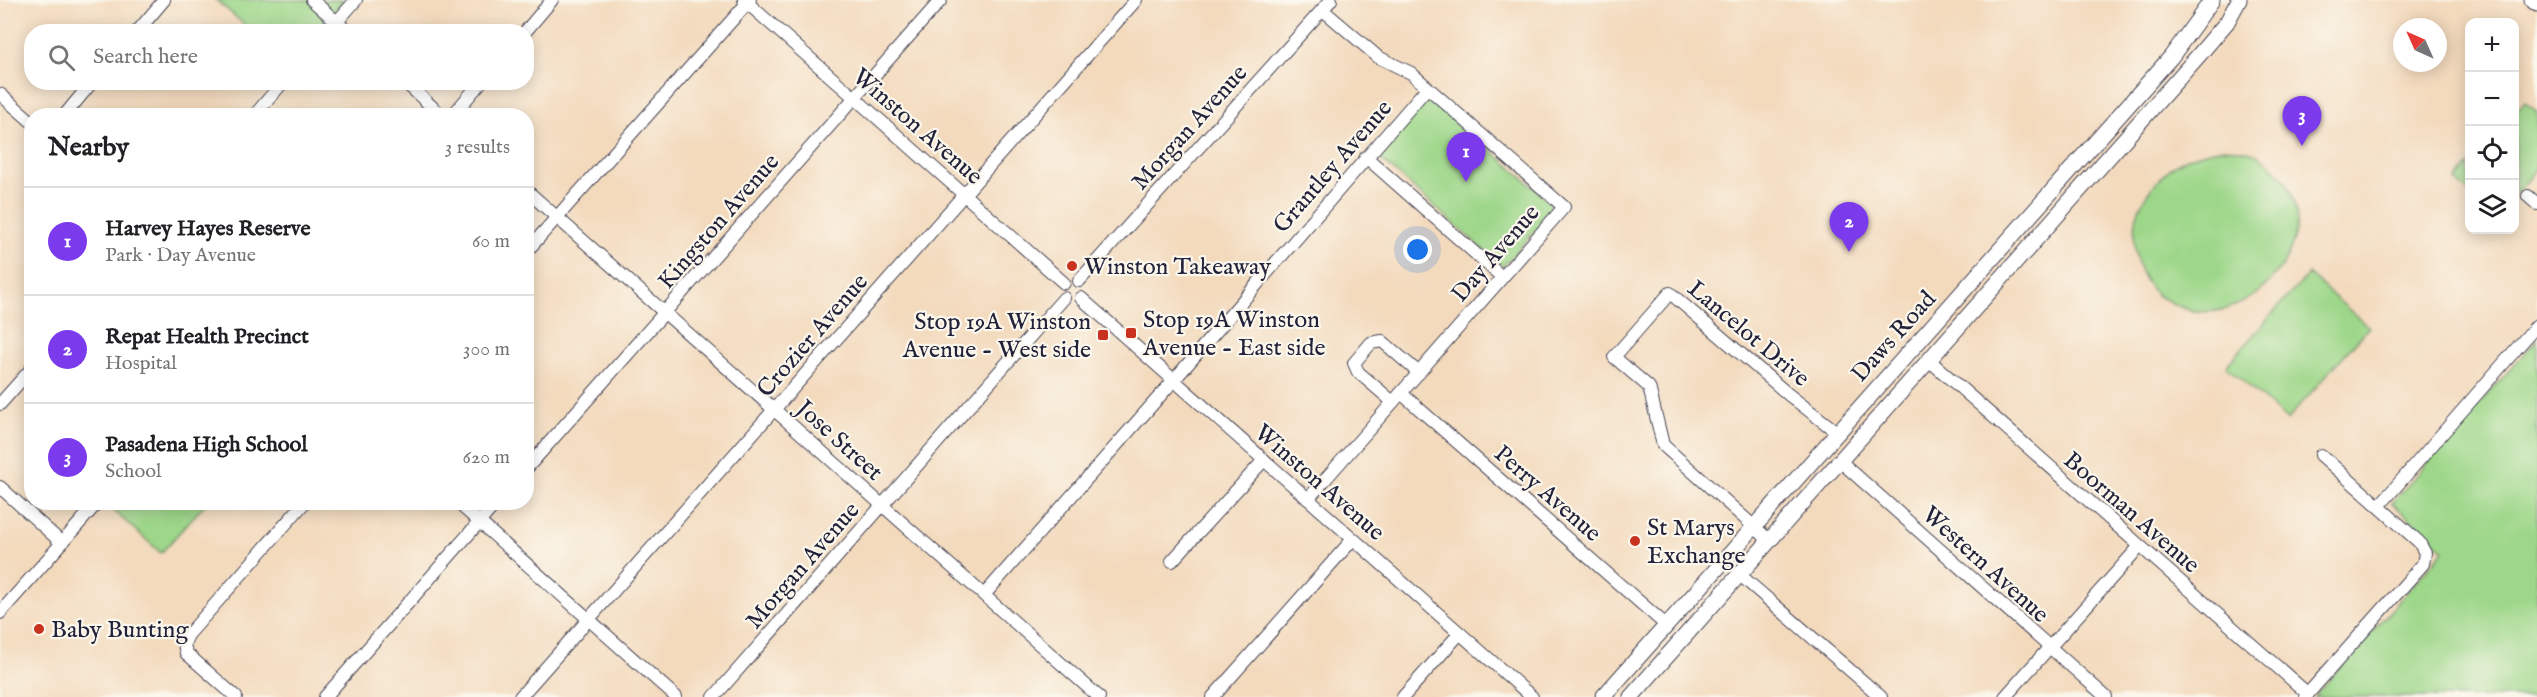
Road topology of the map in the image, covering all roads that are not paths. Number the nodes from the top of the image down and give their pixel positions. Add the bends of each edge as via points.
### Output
1 (164, 0) edge
2 (312, 0) edge
3 (356, 0) edge
4 (552, 0) edge
5 (941, 0) edge
6 (1136, 0) edge
7 (2212, 0) edge
8 (2239, 0) edge
9 (2532, 0) edge
10 (747, 1) edge
11 (2537, 4) edge
12 (1327, 5) edge
13 (144, 24) edge
14 (330, 24) edge
15 (335, 24) edge
16 (532, 24) edge
17 (1428, 88) junction
18 (85, 90) edge
19 (276, 90) edge
20 (414, 90) edge
21 (474, 90) edge
22 (2165, 92) junction
23 (0, 94) edge
24 (855, 98) junction
25 (71, 108) edge
26 (261, 108) edge
27 (433, 108) edge
28 (459, 108) edge
29 (24, 115) edge
30 (2101, 135) junction
31 (1366, 158) junction
32 (2100, 165) junction
33 (964, 195) junction
34 (534, 197) edge
35 (2043, 200) junction
36 (2030, 215) junction
37 (558, 217) junction
38 (2052, 220) junction
39 (534, 243) edge
40 (1502, 277) junction
41 (1079, 281) junction
42 (1064, 283) junction
43 (1064, 298) junction
44 (1081, 298) junction
45 (665, 312) junction
46 (2537, 325) edge
47 (1930, 328) junction
48 (1929, 360) junction
49 (1892, 371) junction
50 (1419, 373) junction
51 (24, 377) edge
52 (1174, 381) junction
53 (1397, 398) junction
54 (0, 404) edge
55 (774, 409) junction
56 (1838, 433) junction
57 (2321, 455) dead end
58 (534, 460) edge
59 (1264, 460) junction
60 (1840, 461) junction
61 (0, 487) edge
62 (1308, 499) junction
63 (882, 505) junction
64 (2379, 506) junction
65 (24, 509) edge
66 (25, 510) edge
67 (91, 510) edge
68 (298, 510) edge
69 (465, 510) edge
70 (490, 510) edge
71 (479, 522) junction
72 (1754, 527) junction
73 (1353, 539) junction
74 (1770, 541) junction
75 (62, 543) junction
76 (2140, 546) junction
77 (1172, 561) dead end
78 (1740, 574) junction
79 (984, 595) junction
80 (0, 613) edge
81 (588, 619) junction
82 (1667, 626) junction
83 (1460, 633) junction
84 (2049, 647) junction
85 (2307, 696) edge
86 (235, 697) edge
87 (325, 697) edge
88 (520, 697) edge
89 (676, 697) edge
90 (714, 697) edge
91 (1099, 697) edge
92 (1213, 697) edge
93 (1403, 697) edge
94 (1532, 697) edge
95 (1603, 697) edge
96 (1631, 697) edge
97 (1881, 697) edge
98 (2005, 697) edge
99 (2106, 697) edge

1 - 13 street
2 - 14 street
3 - 15 street
4 - 16 street
5 - 24 street, Kingston Avenue
6 - 33 street, Crozier Avenue
7 - 30 main road, Daws Road via 2179,48
8 - 22 main road, Daws Road via 2227,22
9 - 11 main road
10 - 24 street, Winston Avenue
10 - 37 street
12 - 17 street, Day Avenue via 1378,57 1411,73
12 - 41 street, Morgan Avenue
17 - 31 street, Grantley Avenue
17 - 40 street, Day Avenue via 1564,207
18 - 25 street
19 - 26 street
20 - 27 street
21 - 28 street
22 - 30 main road via 2136,115 2114,140
22 - 32 main road, Daws Road
23 - 29 street
24 - 33 street, Winston Avenue
24 - 45 street, Kingston Avenue
30 - 32 main road
30 - 35 main road, Daws Road
31 - 40 street
31 - 52 street, Grantley Avenue
32 - 38 main road, Daws Road
33 - 42 street, Winston Avenue
33 - 55 street, Crozier Avenue
34 - 37 street, Jose Street
35 - 36 main road, Daws Road
35 - 38 main road
36 - 38 main road
36 - 47 main road, Daws Road
37 - 39 street
37 - 45 street, Jose Street
38 - 48 main road, Daws Road
40 - 50 street, Day Avenue
41 - 42 street via 1071,279
41 - 44 street via 1083,288
42 - 43 street
43 - 44 street via 1074,302
43 - 63 street, Morgan Avenue
44 - 52 street, Winston Avenue
45 - 55 street, Jose Street
45 - 58 street, Kingston Avenue
46 - 64 street
47 - 48 main road
47 - 49 main road, Daws Road
48 - 49 main road via 1915,361
48 - 60 main road, Daws Road
48 - 76 street, Boorman Avenue
49 - 56 main road, Daws Road
50 - 53 street, Day Avenue
50 - 53 street via 1382,341 1371,343 1354,363 1358,372
51 - 54 street
52 - 59 street, Winston Avenue
52 - 79 street, Grantley Avenue
53 - 62 street, Day Avenue
53 - 82 street, Perry Avenue
55 - 63 street, Jose Street
55 - 81 street, Crozier Avenue
56 - 72 main road, Daws Road
56 - 72 street, Lancelot Drive via 1670,293 1614,357 1650,387 1663,445
57 - 64 street
59 - 62 street, Winston Avenue
59 - 77 street
60 - 74 main road, Daws Road
60 - 84 street, Western Avenue
61 - 65 street
62 - 73 street, Winston Avenue
63 - 79 street, Jose Street
63 - 90 street, Morgan Avenue
64 - 85 street via 2419,542 2425,553 2423,564
66 - 75 street
67 - 75 street
68 - 86 street via 184,644 186,653
69 - 71 street
70 - 71 street
71 - 81 street
71 - 87 street
72 - 74 street, Lancelot Drive
72 - 82 main road, Daws Road
73 - 83 street, Winston Avenue
73 - 92 street
74 - 78 main road, Daws Road
75 - 80 street
76 - 84 street
76 - 85 street, Boorman Avenue
78 - 96 main road, Daws Road
78 - 97 street
79 - 91 street, Jose Street
81 - 88 street, Crozier Avenue
81 - 89 street
82 - 95 main road, Daws Road
83 - 93 street
83 - 94 street, Winston Avenue
84 - 98 street
84 - 99 street, Western Avenue

